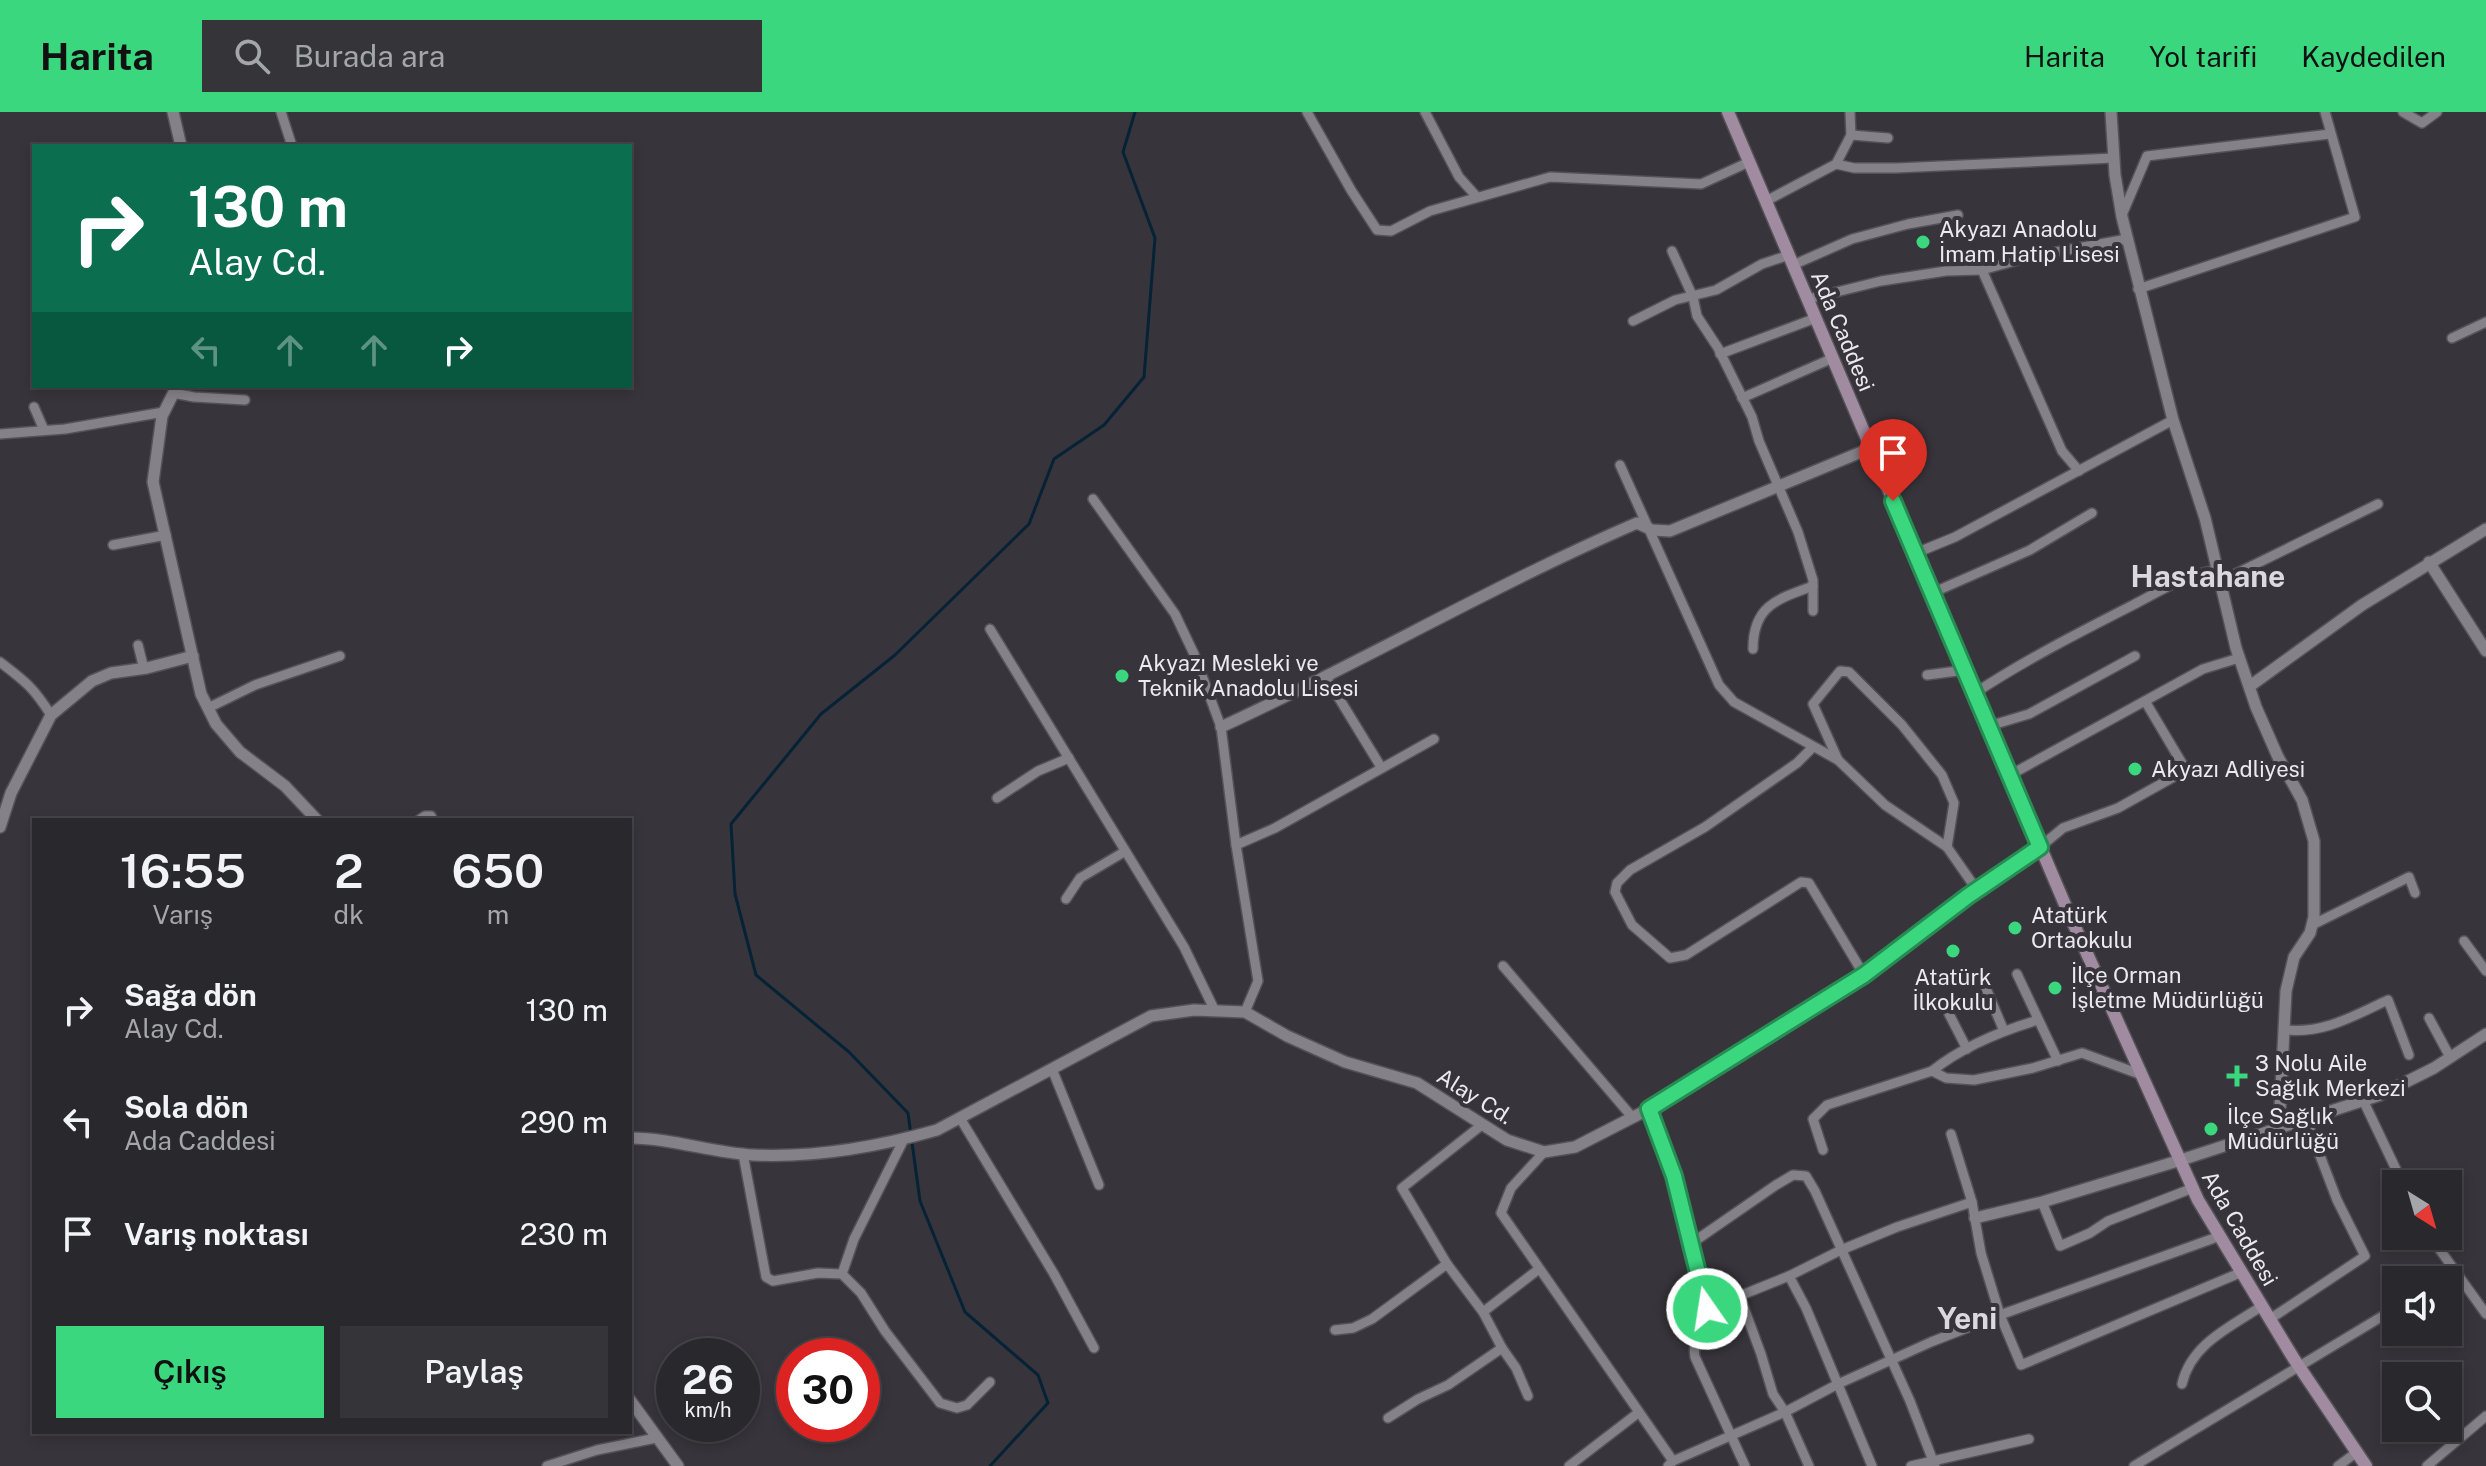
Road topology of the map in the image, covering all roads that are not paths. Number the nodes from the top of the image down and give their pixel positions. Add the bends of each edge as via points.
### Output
1 (173, 112) edge
2 (281, 112) edge
3 (1307, 112) edge
4 (1425, 112) edge
5 (1728, 112) edge
6 (1850, 112) edge
7 (2111, 112) edge
8 (2325, 112) edge
9 (2403, 112) edge
10 (2437, 112) edge
11 (2330, 134) junction
12 (1851, 135) junction
13 (1888, 138) dead end
14 (181, 144) edge
15 (291, 144) edge
16 (2114, 158) junction
17 (1749, 162) junction
18 (1836, 164) junction
19 (1476, 196) junction
20 (1766, 201) junction
21 (1958, 215) dead end
22 (2122, 217) junction
23 (2127, 239) junction
24 (1672, 251) dead end
25 (1791, 260) junction
26 (1982, 270) junction
27 (2138, 289) junction
28 (1693, 297) junction
29 (1808, 299) junction
30 (1816, 318) junction
31 (1633, 321) dead end
32 (2486, 322) edge
33 (2452, 338) dead end
34 (1720, 354) junction
35 (1833, 358) junction
36 (175, 390) edge
37 (1742, 398) junction
38 (245, 400) dead end
39 (34, 407) dead end
40 (164, 412) junction
41 (2173, 420) junction
42 (44, 430) junction
43 (0, 434) edge
44 (1871, 448) junction
45 (1620, 465) dead end
46 (2079, 471) junction
47 (1778, 487) junction
48 (1093, 499) dead end
49 (2378, 504) dead end
50 (2092, 513) dead end
51 (1645, 527) junction
52 (2486, 529) edge
53 (166, 535) junction
54 (113, 545) dead end
55 (1916, 553) junction
56 (2429, 562) junction
57 (2220, 575) junction
58 (1813, 586) junction
59 (1932, 593) junction
60 (1813, 611) dead end
61 (990, 629) dead end
62 (138, 645) dead end
63 (1753, 649) dead end
64 (2486, 651) edge
65 (193, 656) junction
66 (340, 656) dead end
67 (2135, 656) dead end
68 (2239, 658) junction
69 (0, 662) edge
70 (144, 669) junction
71 (1965, 670) junction
72 (1927, 675) dead end
73 (1326, 677) junction
74 (2250, 686) junction
75 (1975, 693) junction
76 (2145, 701) junction
77 (208, 708) junction
78 (51, 715) junction
79 (1989, 726) junction
80 (1221, 727) junction
81 (1434, 739) dead end
82 (1813, 747) junction
83 (1069, 758) junction
84 (1838, 760) junction
85 (1381, 767) junction
86 (2010, 775) junction
87 (997, 798) dead end
88 (315, 818) edge
89 (0, 827) edge
90 (1236, 845) junction
91 (1947, 847) junction
92 (2040, 847) junction
93 (1124, 852) junction
94 (1977, 890) junction
95 (2415, 893) dead end
96 (1066, 899) dead end
97 (2312, 925) junction
98 (2464, 941) dead end
99 (1503, 966) dead end
100 (2486, 971) edge
101 (2017, 974) dead end
102 (1864, 975) junction
103 (1985, 986) dead end
104 (1215, 1011) junction
105 (1245, 1012) junction
106 (1949, 1014) dead end
107 (2429, 1018) dead end
108 (2038, 1020) junction
109 (2285, 1030) junction
110 (2004, 1031) junction
111 (2486, 1034) edge
112 (1967, 1049) junction
113 (2409, 1055) dead end
114 (2450, 1057) junction
115 (2058, 1061) junction
116 (1052, 1069) junction
117 (1932, 1071) junction
118 (2142, 1075) junction
119 (2363, 1100) junction
120 (1649, 1109) junction
121 (960, 1118) junction
122 (1633, 1118) junction
123 (2306, 1119) junction
124 (1483, 1124) junction
125 (2279, 1128) junction
126 (1951, 1134) dead end
127 (632, 1138) edge
128 (902, 1140) junction
129 (1823, 1150) dead end
130 (1544, 1152) junction
131 (743, 1154) junction
132 (2181, 1160) junction
133 (2396, 1170) edge
134 (1099, 1185) dead end
135 (2193, 1188) junction
136 (1972, 1202) junction
137 (2042, 1202) junction
138 (1975, 1218) junction
139 (2220, 1236) junction
140 (1692, 1243) junction
141 (1841, 1250) junction
142 (1447, 1264) junction
143 (1539, 1269) junction
144 (2242, 1272) junction
145 (842, 1274) junction
146 (1789, 1276) junction
147 (2462, 1283) edge
148 (1740, 1297) junction
149 (2262, 1306) junction
150 (1707, 1309) junction
151 (1483, 1312) junction
152 (2486, 1314) edge
153 (2000, 1315) junction
154 (2382, 1316) edge
155 (2270, 1319) junction
156 (1335, 1330) dead end
157 (1094, 1348) dead end
158 (1502, 1348) junction
159 (1891, 1359) junction
160 (2298, 1365) junction
161 (990, 1382) dead end
162 (1838, 1384) junction
163 (2182, 1384) dead end
164 (1528, 1396) dead end
165 (632, 1403) edge
166 (1785, 1412) junction
167 (1638, 1413) junction
168 (2486, 1416) edge
169 (1388, 1418) dead end
170 (1732, 1434) junction
171 (656, 1438) joint
172 (2029, 1439) dead end
173 (659, 1442) edge
174 (2357, 1452) junction
175 (1670, 1463) edge
176 (1934, 1464) edge
177 (547, 1466) edge
178 (678, 1466) edge
179 (1569, 1466) edge
180 (1745, 1466) edge
181 (1809, 1466) edge
182 (1872, 1466) edge
183 (1911, 1466) edge
184 (2134, 1466) edge
185 (2338, 1466) edge
186 (2366, 1466) edge
187 (2427, 1466) edge

1 - 14 street
2 - 15 street
3 - 19 street via 1377,230 1391,231
4 - 19 street via 1459,177
5 - 17 main road, Ada Caddesi
6 - 12 street
7 - 16 street
8 - 11 street
9 - 10 street via 2422,123
11 - 22 street via 2147,156
11 - 27 street via 2355,217
12 - 13 street
12 - 18 street
16 - 18 street via 1896,168
16 - 22 street
17 - 19 street via 1701,184 1550,177
17 - 20 main road, Ada Caddesi
18 - 20 street
20 - 25 main road, Ada Caddesi
21 - 25 street via 1852,239
22 - 23 street
23 - 26 street
23 - 27 street
24 - 28 street
25 - 28 street via 1762,264
25 - 29 main road, Ada Caddesi
26 - 29 street via 1881,281
26 - 46 street via 2062,451
27 - 41 street
28 - 31 street
28 - 34 street via 1697,316
29 - 30 main road, Ada Caddesi
30 - 34 street
30 - 35 main road, Ada Caddesi
32 - 33 street
34 - 37 street
35 - 37 street
35 - 44 main road, Ada Caddesi
36 - 38 street via 194,397
36 - 40 street
37 - 47 street
39 - 42 street
40 - 42 street
40 - 53 street via 153,482
41 - 46 street
41 - 57 street
42 - 43 street
44 - 47 street
44 - 55 main road, Ada Caddesi
45 - 51 street
46 - 55 street
47 - 51 street via 1670,531
47 - 58 street
48 - 80 street via 1175,614
49 - 57 street
50 - 59 street via 2030,550
51 - 73 street via 1637,523 1584,545
51 - 82 street via 1719,685 1734,702
52 - 56 street
53 - 54 street
53 - 65 street
55 - 59 main road, Ada Caddesi
56 - 64 street
56 - 74 street
57 - 68 street
57 - 75 street via 2201,572 2163,590
58 - 60 street
58 - 63 street via 1767,606 1757,619
59 - 71 main road, Ada Caddesi
61 - 83 street
62 - 70 street
65 - 70 street
65 - 77 street
66 - 77 street via 255,685
67 - 79 street via 2029,714
68 - 74 street
68 - 76 street via 2203,669
69 - 78 street via 21,675
70 - 78 street via 92,681
71 - 72 street
71 - 75 main road, Ada Caddesi
73 - 80 street
73 - 85 street
74 - 97 street via 2302,800 2314,841
75 - 79 main road, Ada Caddesi
76 - 86 street
76 - 92 street via 2186,770 2118,808 2063,828
77 - 88 street via 240,752 285,786
78 - 89 street via 11,793
79 - 86 main road, Ada Caddesi
80 - 90 street
81 - 85 street
82 - 84 street
82 - 102 street via 1705,827 1630,870 1615,892 1632,925 1670,958 1686,955 1801,882 1809,883
83 - 87 street
83 - 93 street
84 - 91 street via 1885,805
84 - 91 street via 1813,704 1840,671 1849,672 1893,716 1942,775 1954,803
85 - 90 street
86 - 92 main road, Ada Caddesi
90 - 105 street via 1258,981
91 - 94 street
92 - 94 street
92 - 118 main road, Ada Caddesi
93 - 96 street via 1080,878
93 - 104 street via 1184,947
94 - 102 street
95 - 97 street via 2409,877
97 - 109 street via 2294,957
98 - 100 street
99 - 122 street
101 - 108 street
102 - 120 street
103 - 110 street
104 - 105 street, Alay Cd.
104 - 116 street, Alay Cd. via 1151,1016
105 - 124 street, Alay Cd. via 1345,1062 1417,1083
106 - 112 street
107 - 114 street
108 - 110 street
108 - 115 street
109 - 113 street via 2308,1032 2388,1000
109 - 125 street
110 - 112 street
111 - 114 street
112 - 117 street
114 - 119 street
115 - 117 street via 1974,1080
115 - 118 street via 2082,1053
116 - 121 street, Alay Cd.
116 - 134 street
117 - 129 street via 1827,1105 1813,1119
118 - 132 main road, Ada Caddesi
119 - 123 street
119 - 133 street
120 - 122 street
120 - 140 street
121 - 128 street, Alay Cd.
121 - 157 street
122 - 130 street via 1575,1147
123 - 125 street
123 - 155 street via 2365,1256
124 - 130 street, Alay Cd. via 1507,1140
124 - 142 street via 1402,1188
125 - 132 street
126 - 136 street
127 - 131 street, Alay Cd.
128 - 131 street, Alay Cd. via 830,1153
128 - 145 street
130 - 143 street via 1511,1188 1501,1213
131 - 145 street via 766,1277 773,1281
132 - 135 main road, Ada Caddesi
132 - 137 street
135 - 137 street via 2060,1246
135 - 139 main road, Ada Caddesi
136 - 138 street
136 - 141 street
137 - 138 street
138 - 153 street
139 - 144 main road, Ada Caddesi
139 - 153 street
140 - 141 street via 1793,1175 1806,1176
140 - 150 street
141 - 146 street
141 - 159 street
142 - 151 street
142 - 156 street via 1372,1319
143 - 151 street
143 - 167 street
144 - 149 main road, Ada Caddesi
144 - 153 street via 2021,1365
145 - 161 street via 940,1403 967,1405
146 - 148 street
146 - 162 street
147 - 152 street
148 - 150 street
148 - 166 street via 1773,1394
149 - 155 main road, Ada Caddesi
149 - 163 street via 2205,1343 2186,1368
150 - 170 street via 1693,1344 1695,1357
151 - 158 street
153 - 159 street
154 - 160 street
155 - 160 main road, Ada Caddesi
158 - 164 street
158 - 169 street
159 - 162 street
159 - 176 street
160 - 174 main road, Ada Caddesi
160 - 184 street
162 - 166 street
162 - 182 street
165 - 171 street
166 - 170 street
166 - 181 street
167 - 175 street
167 - 179 street
168 - 187 street
170 - 175 street
170 - 180 street
171 - 177 street
172 - 176 street
173 - 178 street
174 - 185 street
174 - 186 main road, Ada Caddesi
176 - 183 street

